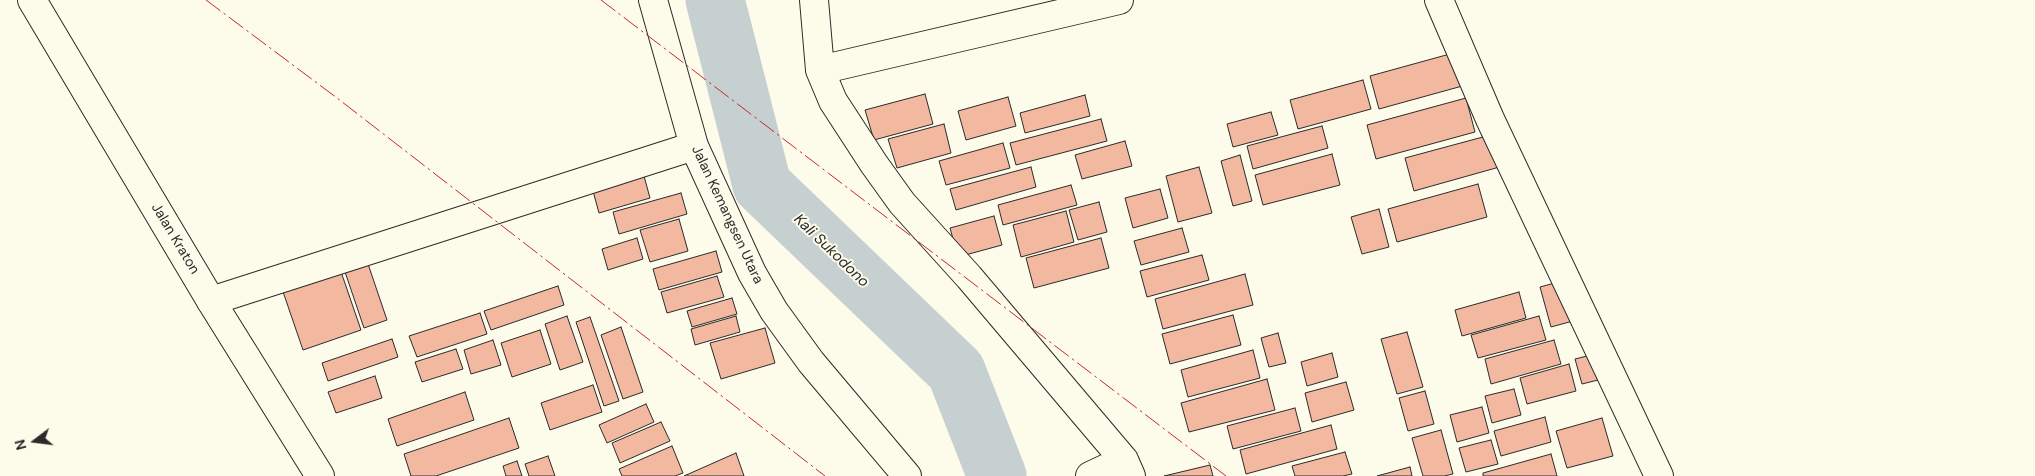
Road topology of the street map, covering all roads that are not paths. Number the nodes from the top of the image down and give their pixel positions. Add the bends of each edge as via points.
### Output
1 (32, 0) edge
2 (653, 0) edge
3 (814, 0) edge
4 (1119, 0) edge
5 (1440, 0) edge
6 (820, 70) junction
7 (694, 146) junction
8 (212, 301) junction
9 (1127, 468) edge
10 (1092, 475) edge
11 (320, 476) edge
12 (907, 476) edge
13 (1659, 476) edge

1 - 8 street, Jalan Kraton
2 - 7 street, Jalan Kemangsen Utara
3 - 6 street
4 - 6 street
5 - 13 street via 1490,119
6 - 9 street via 832,101 902,203 969,277
7 - 8 street
7 - 12 street, Jalan Kemangsen Utara via 752,273 774,311
8 - 11 street, Jalan Kraton
9 - 10 street

